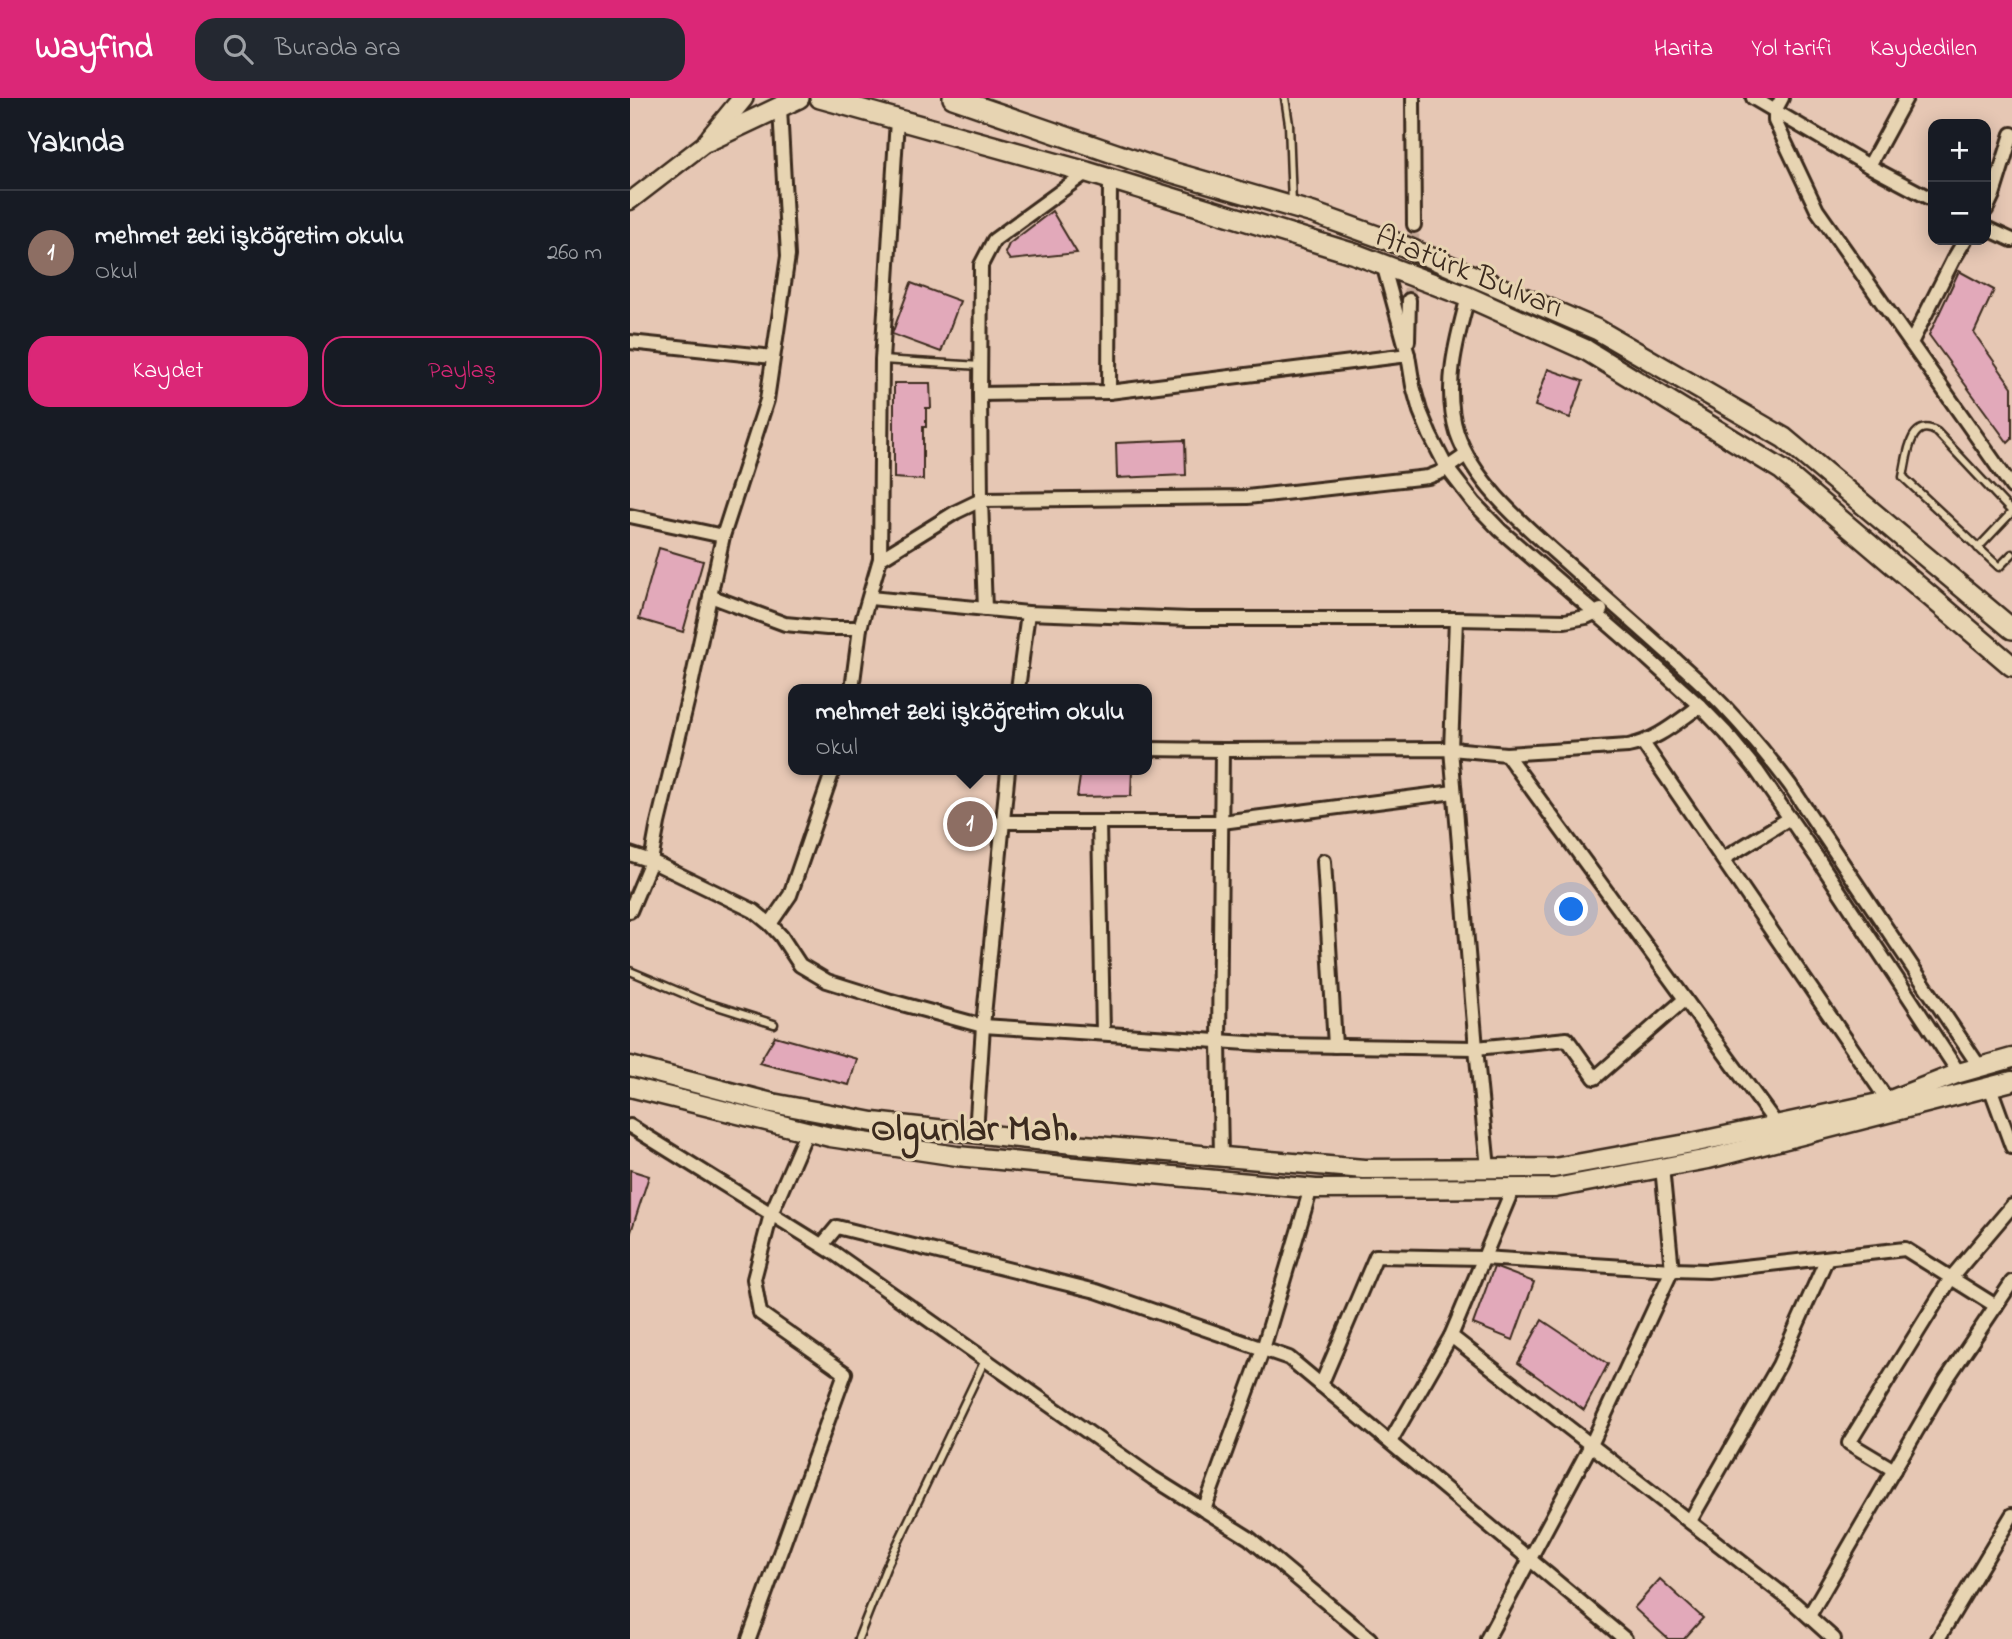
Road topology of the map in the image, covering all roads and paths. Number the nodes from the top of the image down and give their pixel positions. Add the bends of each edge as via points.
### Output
1 (743, 98) edge
2 (799, 98) edge
3 (820, 98) edge
4 (953, 98) edge
5 (1285, 98) edge
6 (1413, 98) edge
7 (1753, 98) edge
8 (1782, 98) edge
9 (1906, 98) edge
10 (780, 108) junction
11 (1774, 111) junction
12 (897, 120) junction
13 (2012, 134) edge
14 (708, 141) junction
15 (1869, 166) junction
16 (1087, 172) junction
17 (1110, 179) junction
18 (1928, 197) edge
19 (1991, 199) edge
20 (630, 201) edge
21 (1293, 207) junction
22 (1414, 225) tunnel mouth
23 (1991, 230) edge
24 (2012, 240) edge
25 (1962, 245) edge
26 (1383, 264) junction
27 (1468, 297) junction
28 (1409, 300) tunnel mouth
29 (630, 342) edge
30 (1910, 343) junction
31 (1408, 355) junction
32 (773, 357) junction
33 (882, 360) junction
34 (981, 366) junction
35 (1109, 392) junction
36 (981, 394) junction
37 (1466, 455) junction
38 (1447, 468) junction
39 (2012, 487) edge
40 (981, 500) junction
41 (630, 516) edge
42 (723, 536) junction
43 (1978, 548) junction
44 (2012, 554) edge
45 (880, 559) junction
46 (710, 596) junction
47 (870, 598) junction
48 (1611, 604) junction
49 (985, 609) junction
50 (1028, 613) junction
51 (1595, 613) junction
52 (1456, 619) junction
53 (860, 628) junction
54 (2012, 629) edge
55 (2012, 666) edge
56 (853, 684) edge
57 (1019, 684) edge
58 (1700, 706) junction
59 (1643, 743) junction
60 (1152, 749) edge
61 (1451, 749) junction
62 (1222, 750) junction
63 (1506, 754) junction
64 (831, 775) edge
65 (1008, 775) edge
66 (1454, 792) junction
67 (1790, 818) junction
68 (1003, 822) junction
69 (1099, 822) junction
70 (1222, 822) junction
71 (630, 854) edge
72 (1723, 859) junction
73 (651, 861) junction
74 (1324, 861) dead end
75 (630, 911) edge
76 (771, 924) junction
77 (630, 971) edge
78 (1685, 999) junction
79 (775, 1024) dead end
80 (983, 1026) junction
81 (1103, 1033) junction
82 (1219, 1041) junction
83 (1335, 1045) junction
84 (1476, 1048) junction
85 (2012, 1058) edge
86 (630, 1066) edge
87 (1979, 1066) junction
88 (1959, 1073) junction
89 (2012, 1081) edge
90 (630, 1087) edge
91 (1990, 1087) junction
92 (1888, 1101) junction
93 (1777, 1125) junction
94 (630, 1126) edge
95 (807, 1131) junction
96 (976, 1133) junction
97 (2012, 1147) edge
98 (1221, 1157) junction
99 (1662, 1167) junction
100 (1488, 1168) junction
101 (1311, 1188) junction
102 (1513, 1188) junction
103 (2012, 1206) edge
104 (771, 1214) junction
105 (822, 1245) junction
106 (1483, 1258) junction
107 (1827, 1258) junction
108 (1672, 1270) junction
109 (1951, 1278) junction
110 (2012, 1282) edge
111 (1996, 1306) junction
112 (1451, 1336) junction
113 (1263, 1349) junction
114 (985, 1360) junction
115 (1321, 1385) junction
116 (1390, 1442) junction
117 (1591, 1444) junction
118 (1894, 1470) junction
119 (1204, 1510) junction
120 (2012, 1515) edge
121 (1690, 1521) junction
122 (1531, 1559) junction
123 (1809, 1616) junction
124 (750, 1639) edge
125 (858, 1639) edge
126 (1370, 1639) edge
127 (1488, 1639) edge
128 (1625, 1639) edge
129 (1834, 1639) edge
130 (1938, 1639) edge

1 - 14 main road
2 - 10 main road
3 - 12 main road, Atatürk Bulvarı
4 - 21 main road, Atatürk Bulvarı via 1154,167
5 - 21 lane
6 - 22 street
7 - 11 street
8 - 11 street
9 - 15 street
10 - 14 main road
10 - 32 street via 788,256
11 - 15 street
11 - 30 street via 1817,210
12 - 16 main road, Atatürk Bulvarı
12 - 33 street
13 - 19 street
14 - 20 street
15 - 18 street
16 - 17 main road, Atatürk Bulvarı
16 - 34 street via 994,240 981,265
17 - 26 main road, Atatürk Bulvarı
17 - 35 street
21 - 54 main road, Atatürk Bulvarı via 1399,244 1598,330 1773,431
23 - 24 street
25 - 30 street
26 - 27 main road, Atatürk Bulvarı
26 - 31 street
27 - 37 street via 1451,383 1457,431
27 - 55 main road, Atatürk Bulvarı via 1586,350 1782,470
28 - 31 street
29 - 32 street
30 - 39 street
31 - 35 street
31 - 38 street via 1420,411
32 - 42 street via 767,400
33 - 34 lane
33 - 45 street
34 - 36 street
35 - 36 street
36 - 40 street
37 - 38 street
37 - 48 street via 1505,504
38 - 40 street via 1428,477 1247,497
38 - 51 street via 1500,530
40 - 45 street
40 - 49 street
41 - 42 street
42 - 46 street
43 - 43 lane via 1903,477 1913,435 1919,429 1937,432 2012,512
43 - 44 lane via 1999,567
45 - 47 street
46 - 53 street via 785,624
46 - 73 street
47 - 49 street
47 - 53 street
48 - 51 street
48 - 87 street via 1702,684 1760,745
49 - 50 street
50 - 52 street via 1189,619
50 - 57 street
51 - 52 street via 1565,621
51 - 58 street
52 - 61 street
53 - 56 street
58 - 59 street
58 - 67 street
59 - 63 street
59 - 72 street
60 - 62 street
61 - 62 street
61 - 63 street
61 - 66 street
62 - 70 street
63 - 78 street
64 - 76 street via 790,895
65 - 68 street
66 - 70 street
66 - 84 street
67 - 72 street
67 - 88 street
68 - 69 street
68 - 80 street
69 - 70 street
69 - 81 street
70 - 82 street
71 - 73 street
72 - 92 street
73 - 75 street
73 - 76 street via 754,911
74 - 83 street
76 - 80 street via 800,965 827,981
77 - 79 lane via 701,1001
78 - 84 street via 1595,1078 1567,1039
78 - 93 street
80 - 81 street
80 - 96 street
81 - 82 street
82 - 83 street
82 - 98 street
83 - 84 street
84 - 100 street
85 - 87 main road
86 - 96 main road via 772,1104 873,1122
87 - 88 main road
88 - 92 main road
89 - 91 main road
90 - 95 main road
91 - 97 street
91 - 99 main road
92 - 93 main road
93 - 100 main road via 1554,1168
94 - 104 street
95 - 101 main road via 957,1156
95 - 104 street
96 - 98 main road
98 - 100 main road via 1364,1169
99 - 102 main road via 1555,1188
99 - 108 street
101 - 102 main road
101 - 113 street
102 - 106 street
103 - 109 street
104 - 105 street
104 - 124 street via 754,1279 760,1313 845,1373
105 - 113 street via 837,1227 1096,1291
105 - 114 street
106 - 108 street
106 - 112 street
106 - 115 street via 1376,1256
107 - 108 street via 1708,1271
107 - 109 street via 1906,1249
107 - 121 street via 1779,1365
108 - 117 street
109 - 111 street
109 - 118 street via 1849,1443
110 - 111 street
111 - 118 street
112 - 116 street
112 - 117 street
113 - 115 street via 1289,1358
113 - 119 street
114 - 119 street
114 - 125 lane via 886,1567
115 - 116 street
116 - 122 street
117 - 121 street
117 - 122 street
118 - 123 street
119 - 126 street via 1249,1538
120 - 130 street
121 - 123 street
122 - 127 street
122 - 128 street
123 - 129 street

